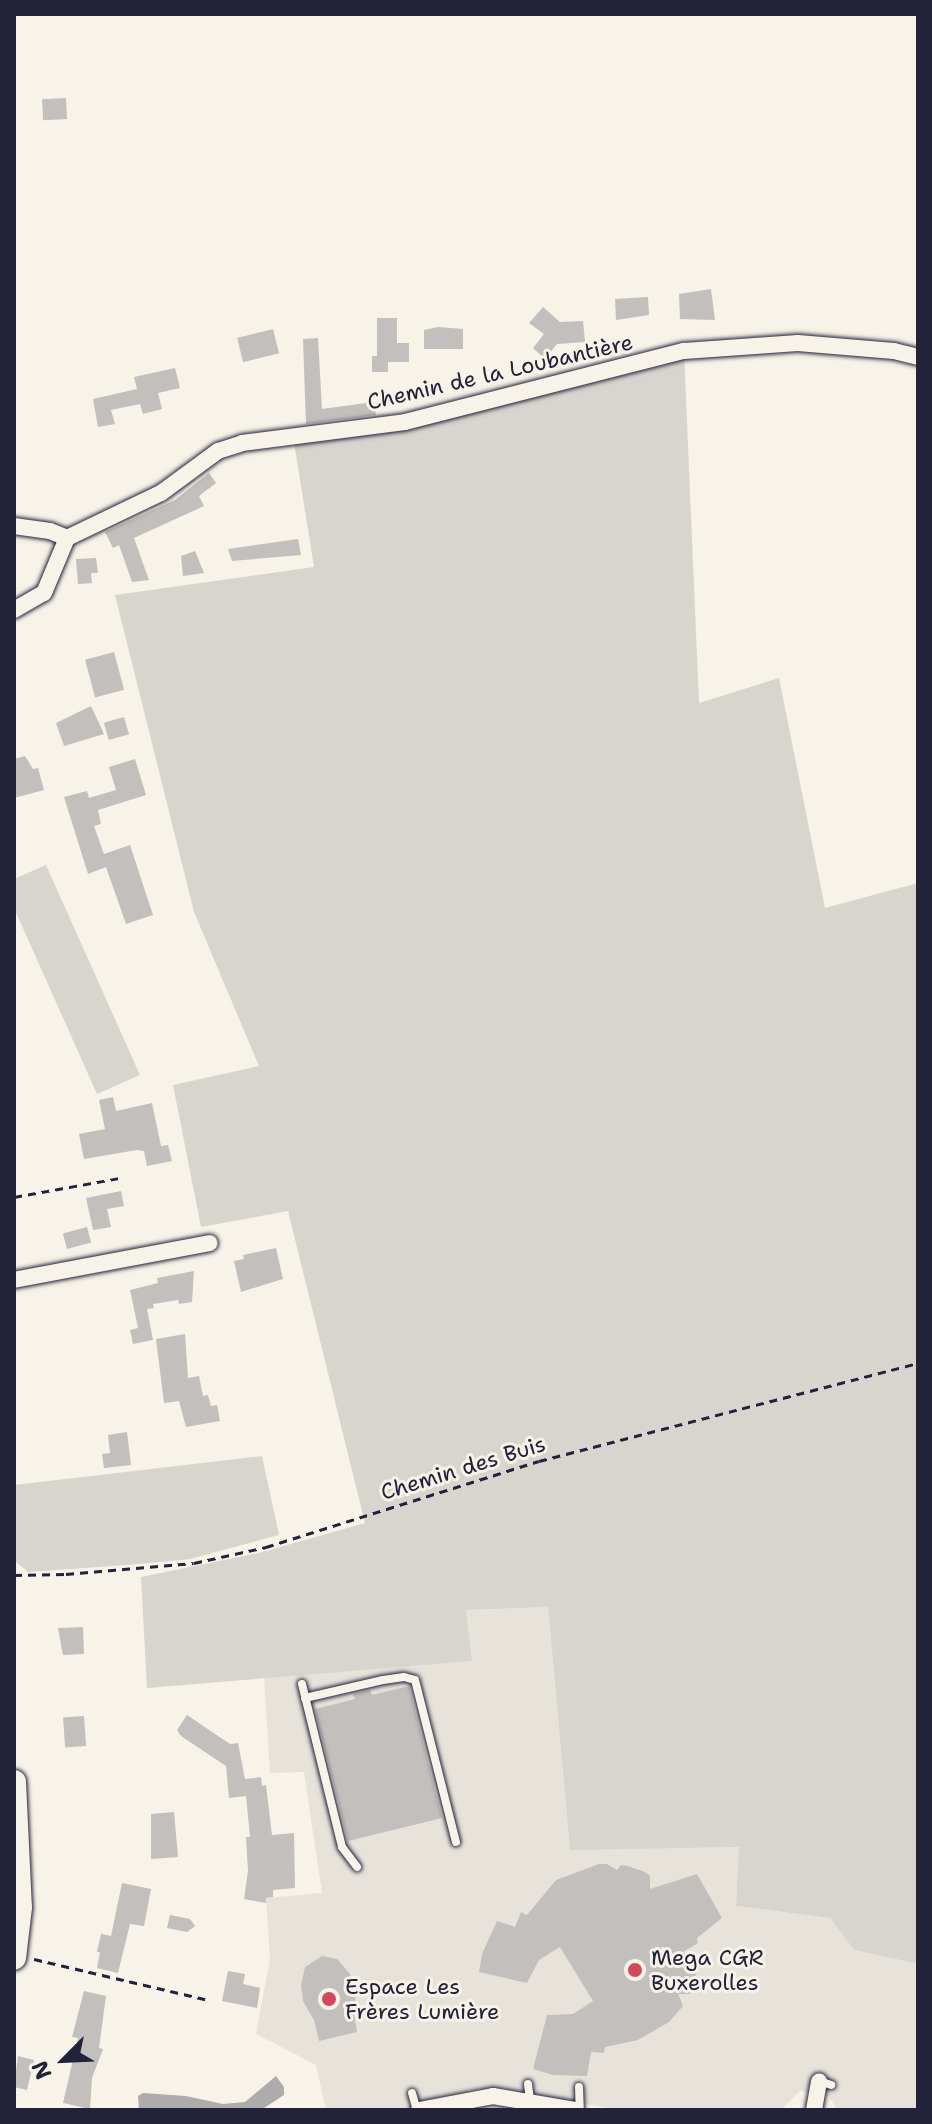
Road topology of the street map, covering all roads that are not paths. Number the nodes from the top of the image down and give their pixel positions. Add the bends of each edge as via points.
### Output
1 (918, 357) edge
2 (14, 526) edge
3 (67, 538) junction
4 (14, 610) edge
5 (210, 1243) dead end
6 (14, 1280) edge
7 (302, 1684) dead end
8 (305, 1698) junction
9 (14, 1782) edge
10 (456, 1842) dead end
11 (357, 1867) dead end
12 (14, 1956) edge
13 (825, 2083) dead end
14 (579, 2087) dead end
15 (412, 2093) dead end
16 (418, 2110) edge
17 (578, 2110) edge
18 (814, 2110) edge

1 - 3 street, Chemin de la Loubantière via 798,343 684,351 405,422 242,443 218,451 161,493
2 - 3 street
3 - 4 street via 44,593
5 - 6 street
7 - 8 lane
8 - 10 lane via 383,1680 415,1680
8 - 11 lane via 342,1847
9 - 12 street via 20,1907
13 - 18 street
14 - 17 lane
15 - 16 lane
16 - 17 street via 529,2093

